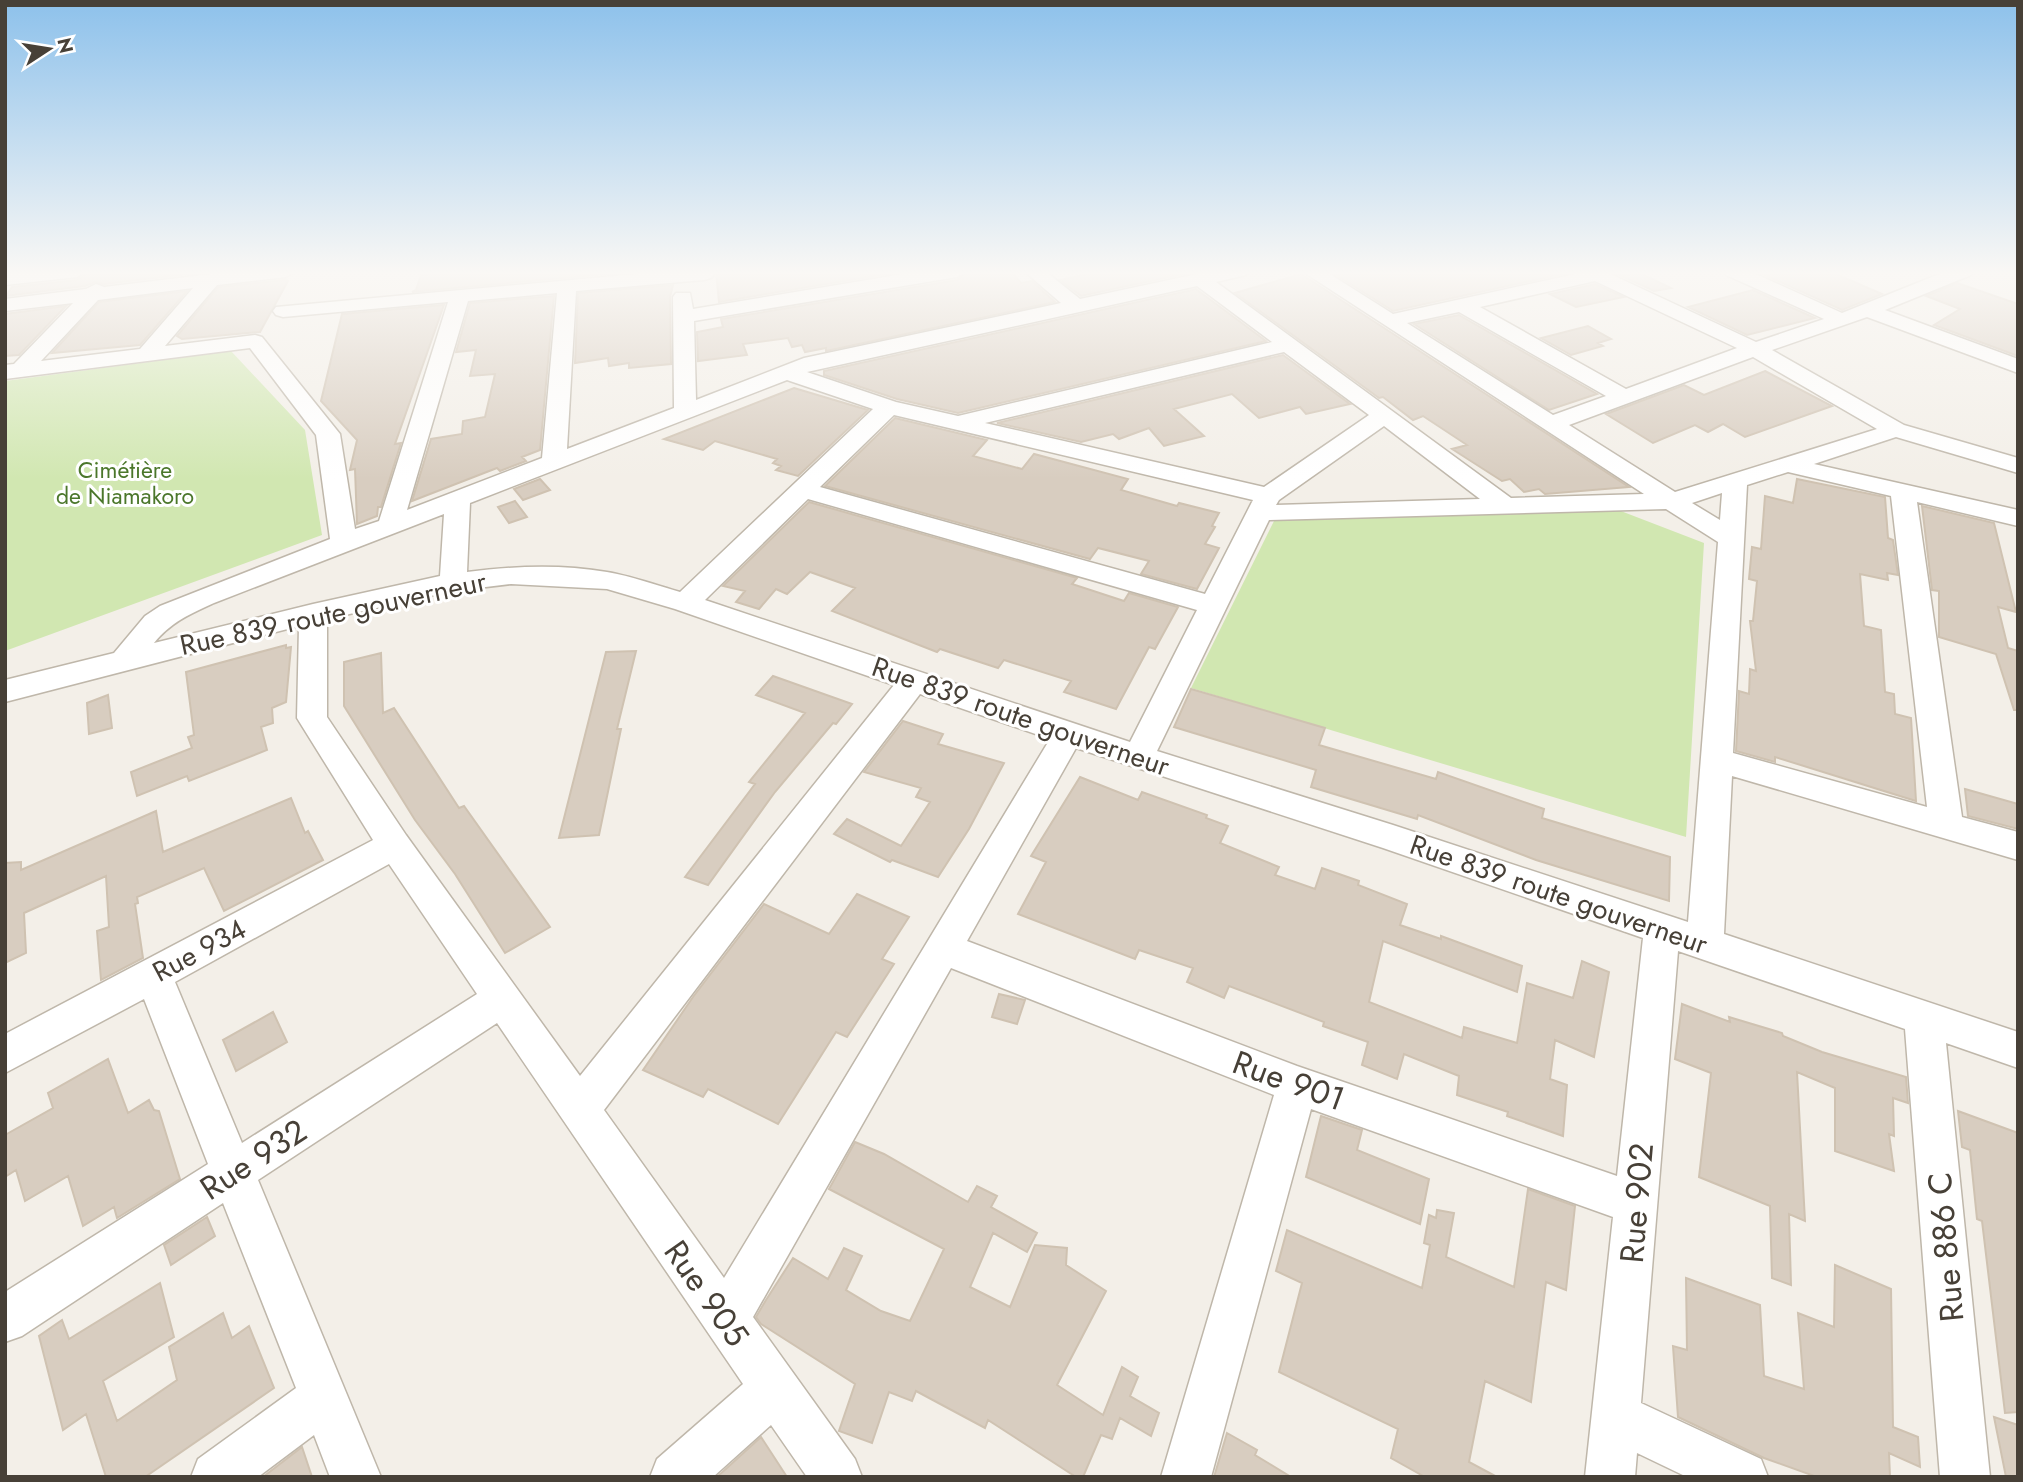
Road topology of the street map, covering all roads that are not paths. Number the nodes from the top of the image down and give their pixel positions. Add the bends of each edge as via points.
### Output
1 (45, 340) edge
2 (159, 340) edge
3 (209, 340) edge
4 (277, 340) edge
5 (446, 340) edge
6 (563, 340) edge
7 (684, 340) edge
8 (918, 340) edge
9 (1280, 340) edge
10 (1419, 340) edge
11 (1524, 340) edge
12 (1736, 340) edge
13 (1782, 340) edge
14 (1946, 340) edge
15 (1286, 345) junction
16 (1755, 349) junction
17 (146, 355) junction
18 (2018, 368) edge
19 (13, 371) edge
20 (788, 373) junction
21 (1622, 396) junction
22 (889, 407) junction
23 (685, 412) junction
24 (1382, 416) junction
25 (958, 422) junction
26 (1551, 424) junction
27 (1896, 430) junction
28 (554, 463) junction
29 (1787, 465) junction
30 (1735, 481) junction
31 (801, 489) junction
32 (1903, 492) junction
33 (2012, 497) edge
34 (458, 499) junction
35 (1672, 501) junction
36 (1264, 505) junction
37 (1507, 507) junction
38 (390, 526) junction
39 (1731, 539) junction
40 (337, 546) junction
41 (453, 582) junction
42 (260, 583) junction
43 (204, 597) junction
44 (685, 603) junction
45 (1213, 606) junction
46 (297, 617) junction
47 (188, 645) junction
48 (125, 660) junction
49 (915, 679) junction
50 (5, 691) edge
51 (1069, 733) junction
52 (1138, 757) junction
53 (1717, 760) junction
54 (1946, 825) junction
55 (394, 845) junction
56 (2018, 846) edge
57 (1662, 929) junction
58 (1705, 943) junction
59 (945, 949) junction
60 (153, 975) junction
61 (502, 999) junction
62 (1924, 1018) junction
63 (2018, 1050) edge
64 (5, 1055) edge
65 (1297, 1084) junction
66 (579, 1109) junction
67 (233, 1172) junction
68 (1636, 1204) junction
69 (5, 1319) edge
70 (726, 1319) junction
71 (775, 1388) junction
72 (324, 1397) junction
73 (1616, 1417) junction
74 (216, 1477) edge
75 (356, 1477) edge
76 (675, 1477) edge
77 (836, 1477) edge
78 (1186, 1477) edge
79 (1611, 1477) edge
80 (1743, 1477) edge
81 (1965, 1477) edge

1 - 19 street
2 - 17 street
3 - 17 street
4 - 40 street via 328,434
5 - 38 street
6 - 28 street
7 - 23 street
8 - 20 street via 812,363
9 - 15 street
10 - 26 street
11 - 21 street
12 - 16 street
13 - 16 street
14 - 18 street
15 - 24 street
15 - 25 street
16 - 21 street
16 - 27 street
17 - 19 street
20 - 22 street
20 - 23 street
21 - 26 street
22 - 25 street
22 - 31 street
23 - 28 street
24 - 36 street
24 - 37 street
25 - 36 street
26 - 35 street
27 - 29 street
27 - 33 street
28 - 34 street
29 - 30 street
29 - 32 street
30 - 35 street
30 - 39 street
31 - 44 street
31 - 45 street
32 - 33 street
32 - 54 street
34 - 38 street
34 - 41 street
35 - 37 street
35 - 39 street
36 - 37 street
36 - 45 street
38 - 40 street
39 - 53 street
40 - 42 street
40 - 43 street
41 - 44 street, Rue 839 route gouverneur via 511,575 579,577
41 - 46 street, Rue 839 route gouverneur
42 - 46 street via 254,593 261,611
42 - 47 street
43 - 47 street via 172,623 170,637
43 - 48 street via 155,623
44 - 49 street, Rue 839 route gouverneur
45 - 52 street
46 - 47 street, Rue 839 route gouverneur
46 - 55 street, Rue 905 via 312,718
47 - 48 street, Rue 839 route gouverneur
48 - 50 street, Rue 839 route gouverneur
49 - 51 street, Rue 839 route gouverneur
49 - 66 street
51 - 52 street, Rue 839 route gouverneur
51 - 59 street
52 - 57 street, Rue 839 route gouverneur
53 - 54 street
53 - 58 street
54 - 56 street
55 - 60 street, Rue 934
55 - 61 street, Rue 905
57 - 58 street, Rue 839 route gouverneur
57 - 68 street, Rue 902
58 - 62 street, Rue 839 route gouverneur
59 - 65 street, Rue 901
59 - 70 street
60 - 64 street, Rue 934
60 - 67 street
61 - 66 street, Rue 905
61 - 67 street, Rue 932
62 - 63 street, Rue 839 route gouverneur
62 - 81 street, Rue 886 C
65 - 68 street, Rue 901
65 - 78 street
66 - 70 street, Rue 905
67 - 69 street, Rue 932
67 - 72 street
68 - 73 street, Rue 902
70 - 71 street, Rue 905
71 - 76 street
71 - 77 street, Rue 905
72 - 74 street
72 - 75 street
73 - 79 street, Rue 902
73 - 80 street

